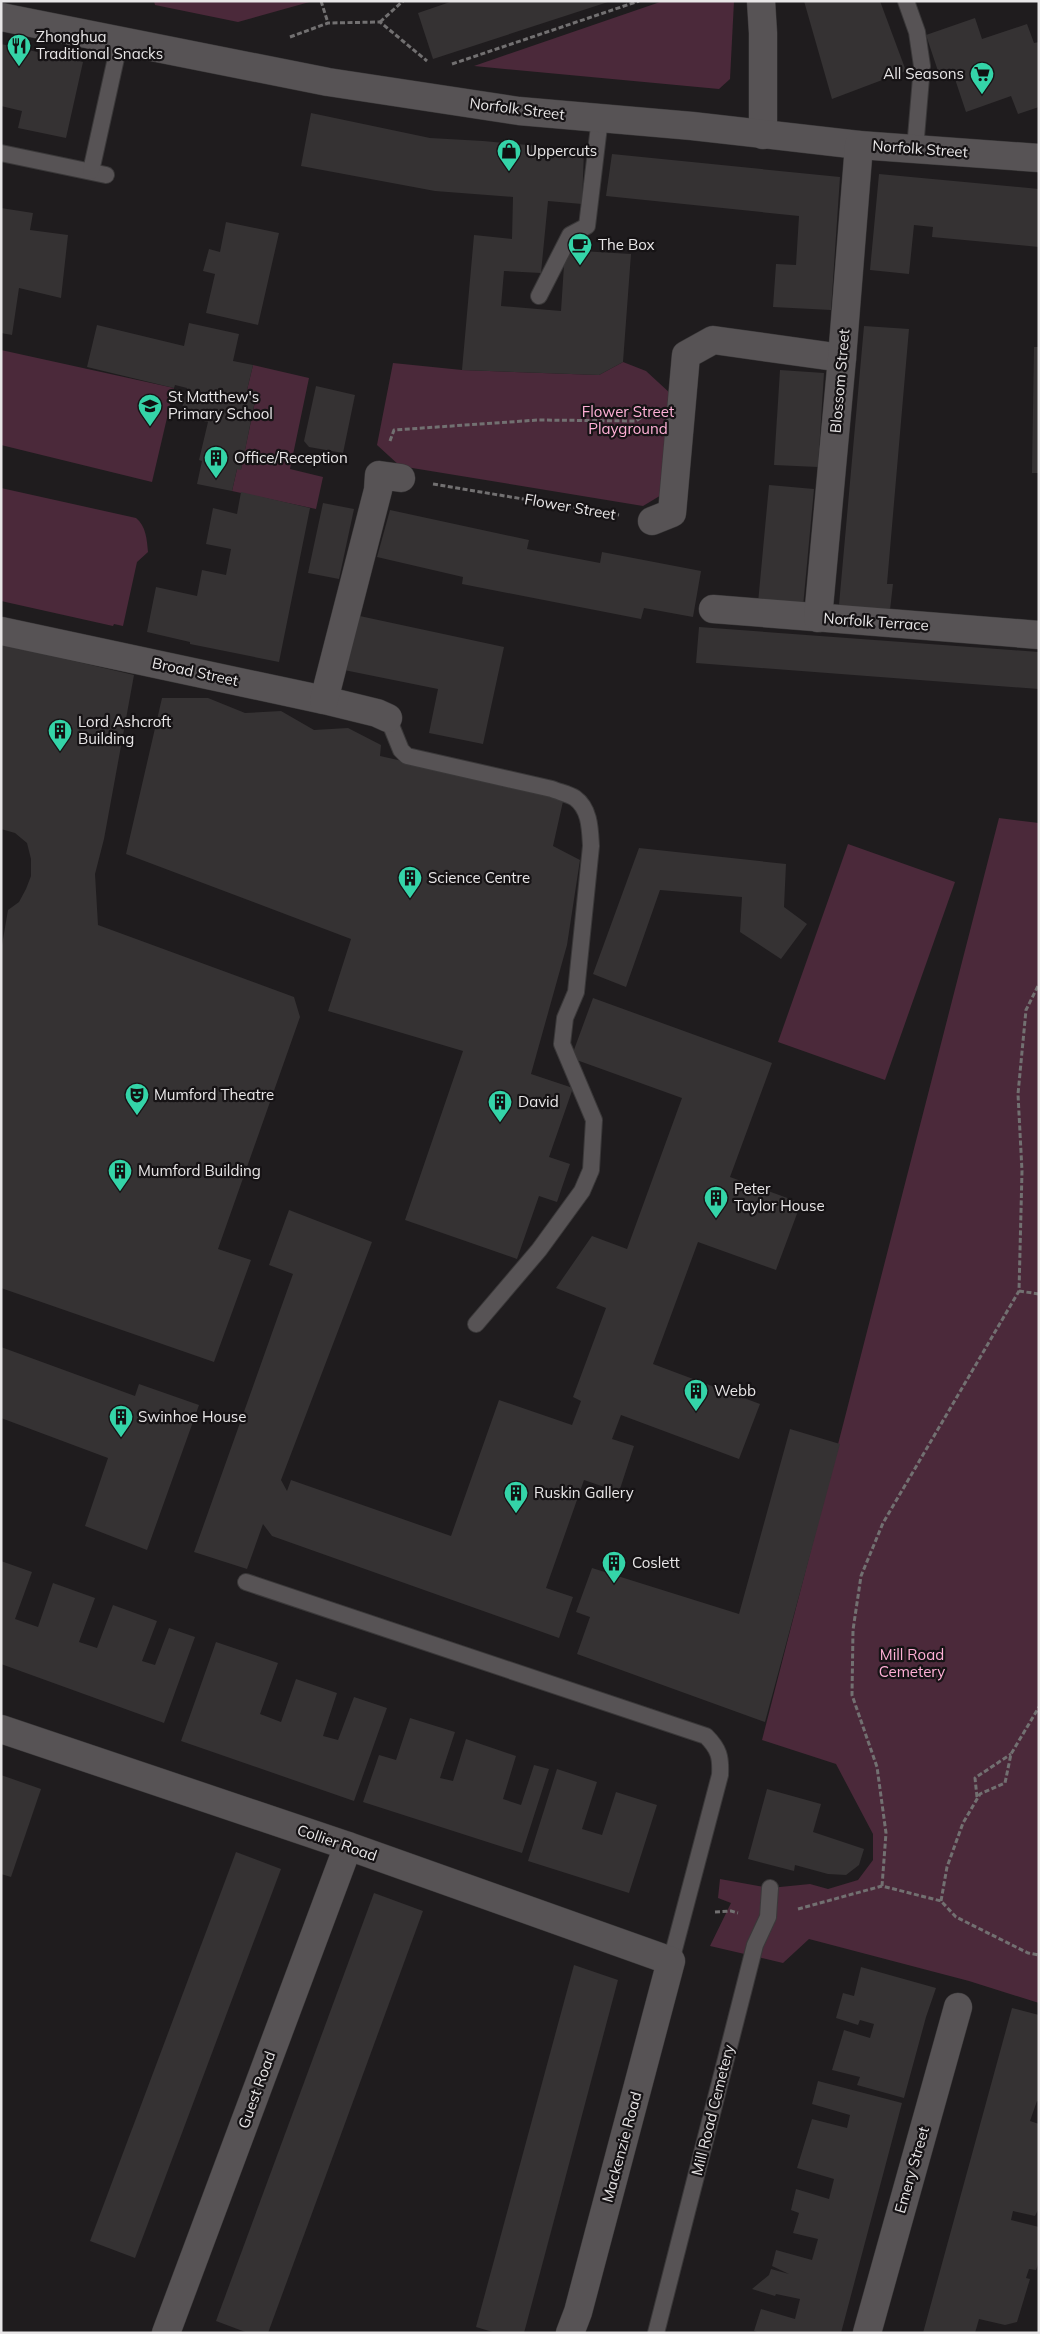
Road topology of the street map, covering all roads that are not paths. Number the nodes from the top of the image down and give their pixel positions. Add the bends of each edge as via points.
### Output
1 (761, 1) edge
2 (906, 1) edge
3 (1, 17) edge
4 (120, 40) junction
5 (600, 118) junction
6 (763, 135) junction
7 (859, 145) junction
8 (915, 149) junction
9 (1, 153) edge
10 (1039, 158) edge
11 (539, 296) dead end
12 (842, 358) junction
13 (390, 477) road end
14 (652, 521) road end
15 (713, 610) dead end
16 (818, 618) junction
17 (1, 631) edge
18 (1039, 634) edge
19 (324, 700) junction
20 (388, 718) joint
21 (476, 1324) dead end
22 (246, 1582) dead end
23 (1, 1729) edge
24 (348, 1846) junction
25 (770, 1888) dead end
26 (671, 1961) junction
27 (958, 2008) dead end
28 (166, 2333) edge
29 (570, 2333) edge
30 (656, 2333) edge
31 (867, 2333) edge

1 - 6 street
2 - 8 lane via 917,32 922,66
3 - 4 street, Norfolk Street
4 - 5 street, Norfolk Street via 328,82 518,111
4 - 9 lane via 99,173
5 - 6 street, Norfolk Street
5 - 11 lane via 587,226 570,235
6 - 7 street, Norfolk Street
7 - 8 street, Norfolk Street
7 - 12 street, Blossom Street
8 - 10 street, Norfolk Street
12 - 14 street via 713,340 686,356 672,513
12 - 16 street, Blossom Street
13 - 19 street via 378,490
15 - 16 street, Norfolk Terrace
16 - 18 street, Norfolk Terrace
17 - 19 street, Broad Street
19 - 20 street, Broad Street
20 - 21 lane via 401,750 407,756 552,789 575,798 590,824 591,846 576,992 565,1018 562,1044 594,1120 590,1170 582,1191 539,1250
22 - 26 lane via 706,1736 718,1749 720,1775
23 - 24 street, Collier Road
24 - 26 street, Collier Road
24 - 28 street, Guest Road
25 - 30 lane, Mill Road Cemetery via 768,1917 755,1945
26 - 29 street, Mackenzie Road
27 - 31 street, Emery Street

